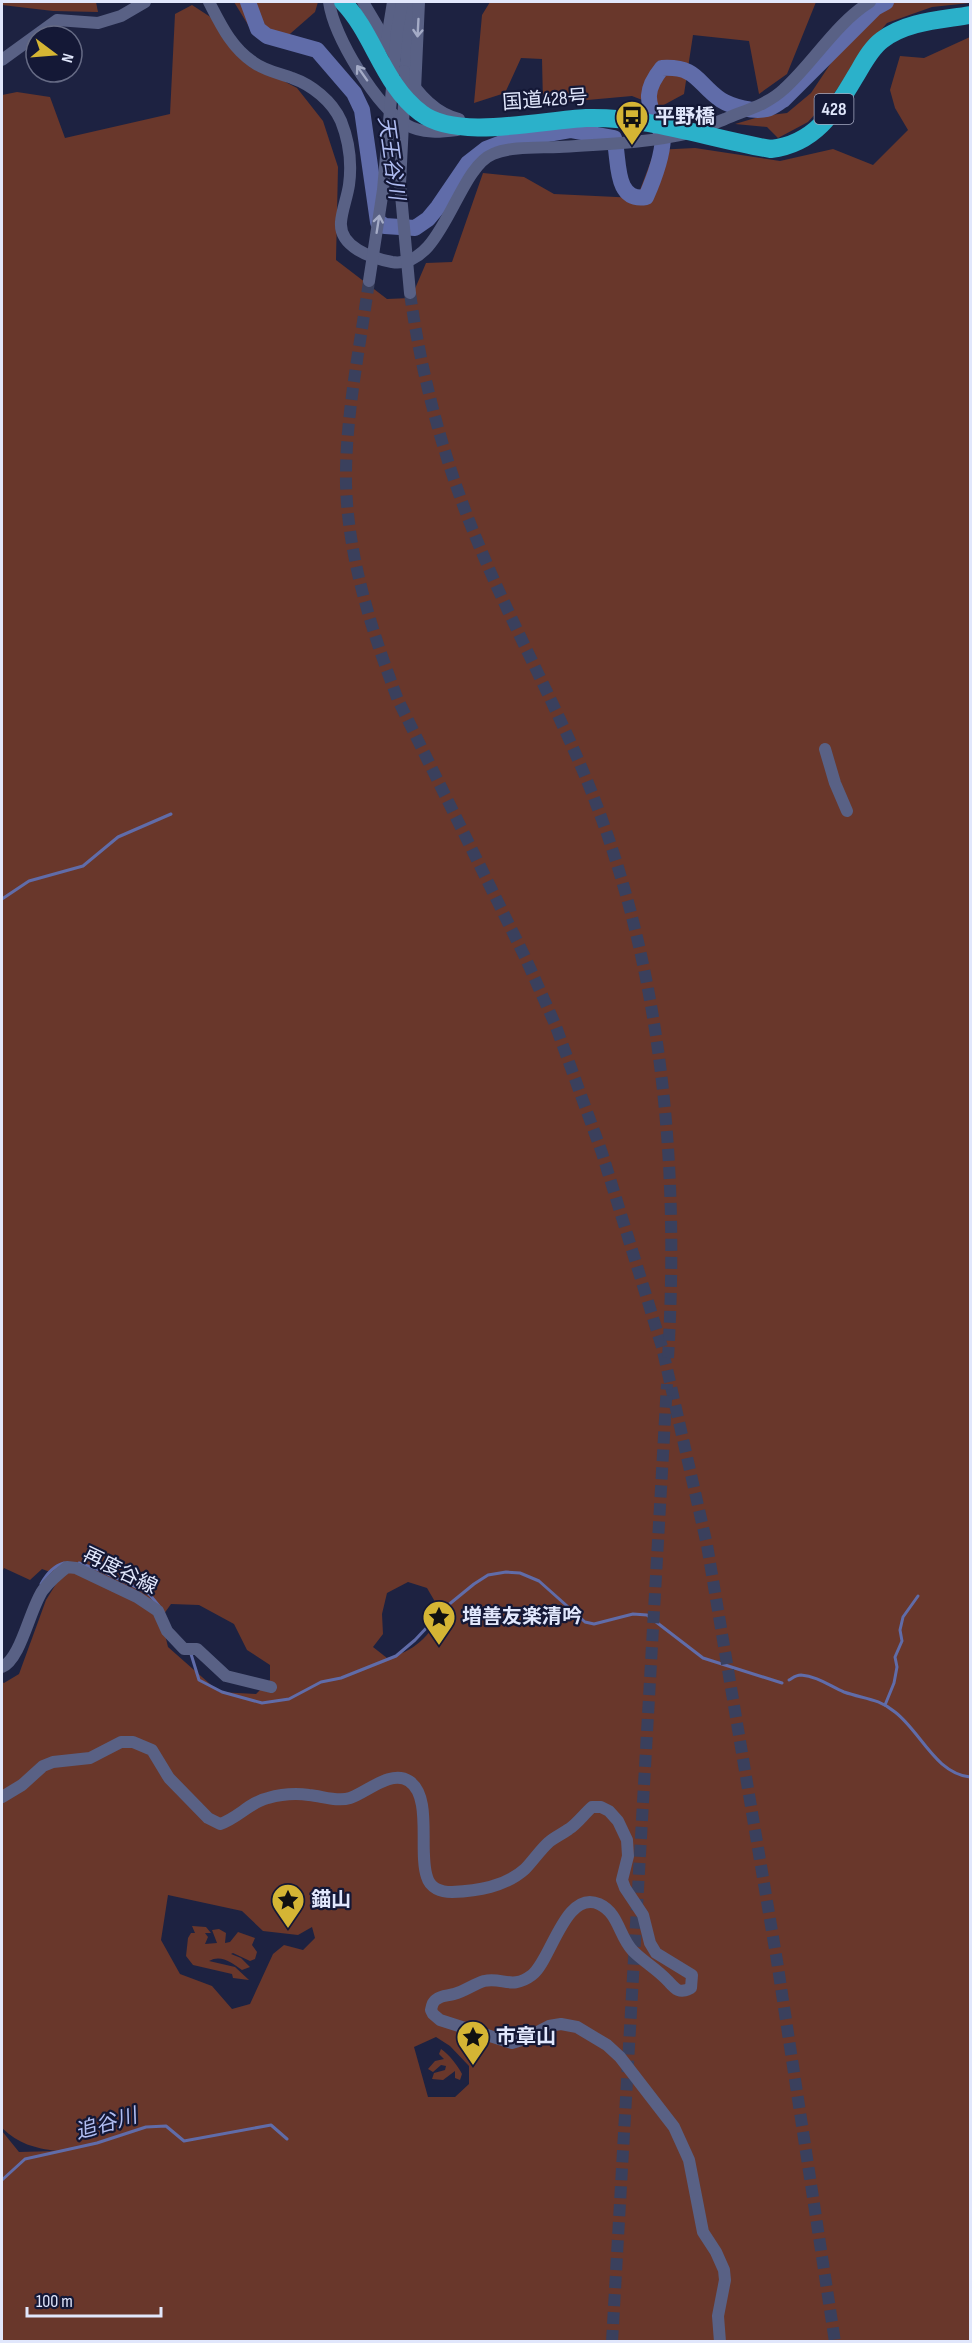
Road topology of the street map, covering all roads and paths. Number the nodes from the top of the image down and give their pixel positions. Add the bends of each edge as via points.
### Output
1 (145, 2) edge
2 (210, 2) edge
3 (329, 2) edge
4 (343, 2) edge
5 (363, 2) edge
6 (372, 2) edge
7 (393, 2) edge
8 (402, 2) edge
9 (409, 2) edge
10 (419, 2) edge
11 (870, 2) edge
12 (970, 15) edge
13 (377, 27) junction
14 (2, 60) edge
15 (571, 119) junction
16 (479, 128) junction
17 (692, 133) junction
18 (400, 184) junction
19 (369, 281) tunnel mouth
20 (410, 293) tunnel mouth
21 (825, 749) dead end
22 (847, 811) dead end
23 (2, 1666) edge
24 (271, 1687) dead end
25 (2, 1797) edge
26 (720, 2342) edge

1 - 14 street via 98,23 57,20
2 - 17 street via 228,38 252,62 295,78 334,108 350,154 341,235 358,250 392,262 410,261 420,254 447,219 477,167 493,153
16 -> 3 street via 428,131 407,125 397,117 344,45
4 - 13 highway, 国道428号 / 428
5 - 13 street
6 - 13 street
7 - 13 street
8 - 13 street
9 - 18 street
10 -> 18 street via 413,121
11 - 17 street via 848,19 782,91 762,105
12 - 17 highway, 国道428号 / 428 via 911,26 881,41 822,124 789,147 771,149
13 - 15 street via 413,85 445,114 476,122
13 - 16 highway, 国道428号 / 428 via 399,90 421,114 441,124
19 -> 13 street via 386,161
15 - 16 highway, 国道428号 / 428
15 - 17 highway, 国道428号 / 428 via 605,118
18 - 20 street
21 - 22 street
23 - 24 street, 再度谷線 via 14,1654 42,1591 67,1567 137,1597 158,1611 174,1641 197,1649 226,1676
25 - 26 street via 43,1766 90,1758 121,1742 152,1750 169,1778 208,1818 220,1824 266,1798 292,1794 349,1798 400,1777 415,1787 422,1800 422,1859 427,1880 436,1889 447,1892 500,1884 522,1871 550,1841 571,1828 592,1807 609,1811 618,1821 628,1847 622,1880 643,1915 650,1943 656,1953 692,1975 691,1988 677,1989 632,1950 616,1920 593,1902 570,1912 534,1974 516,1984 485,1981 454,1995 441,1996 431,2010 440,2020 512,2043 549,2026 577,2028 607,2045 631,2069 674,2127 689,2160 700,2223 724,2270 718,2316

